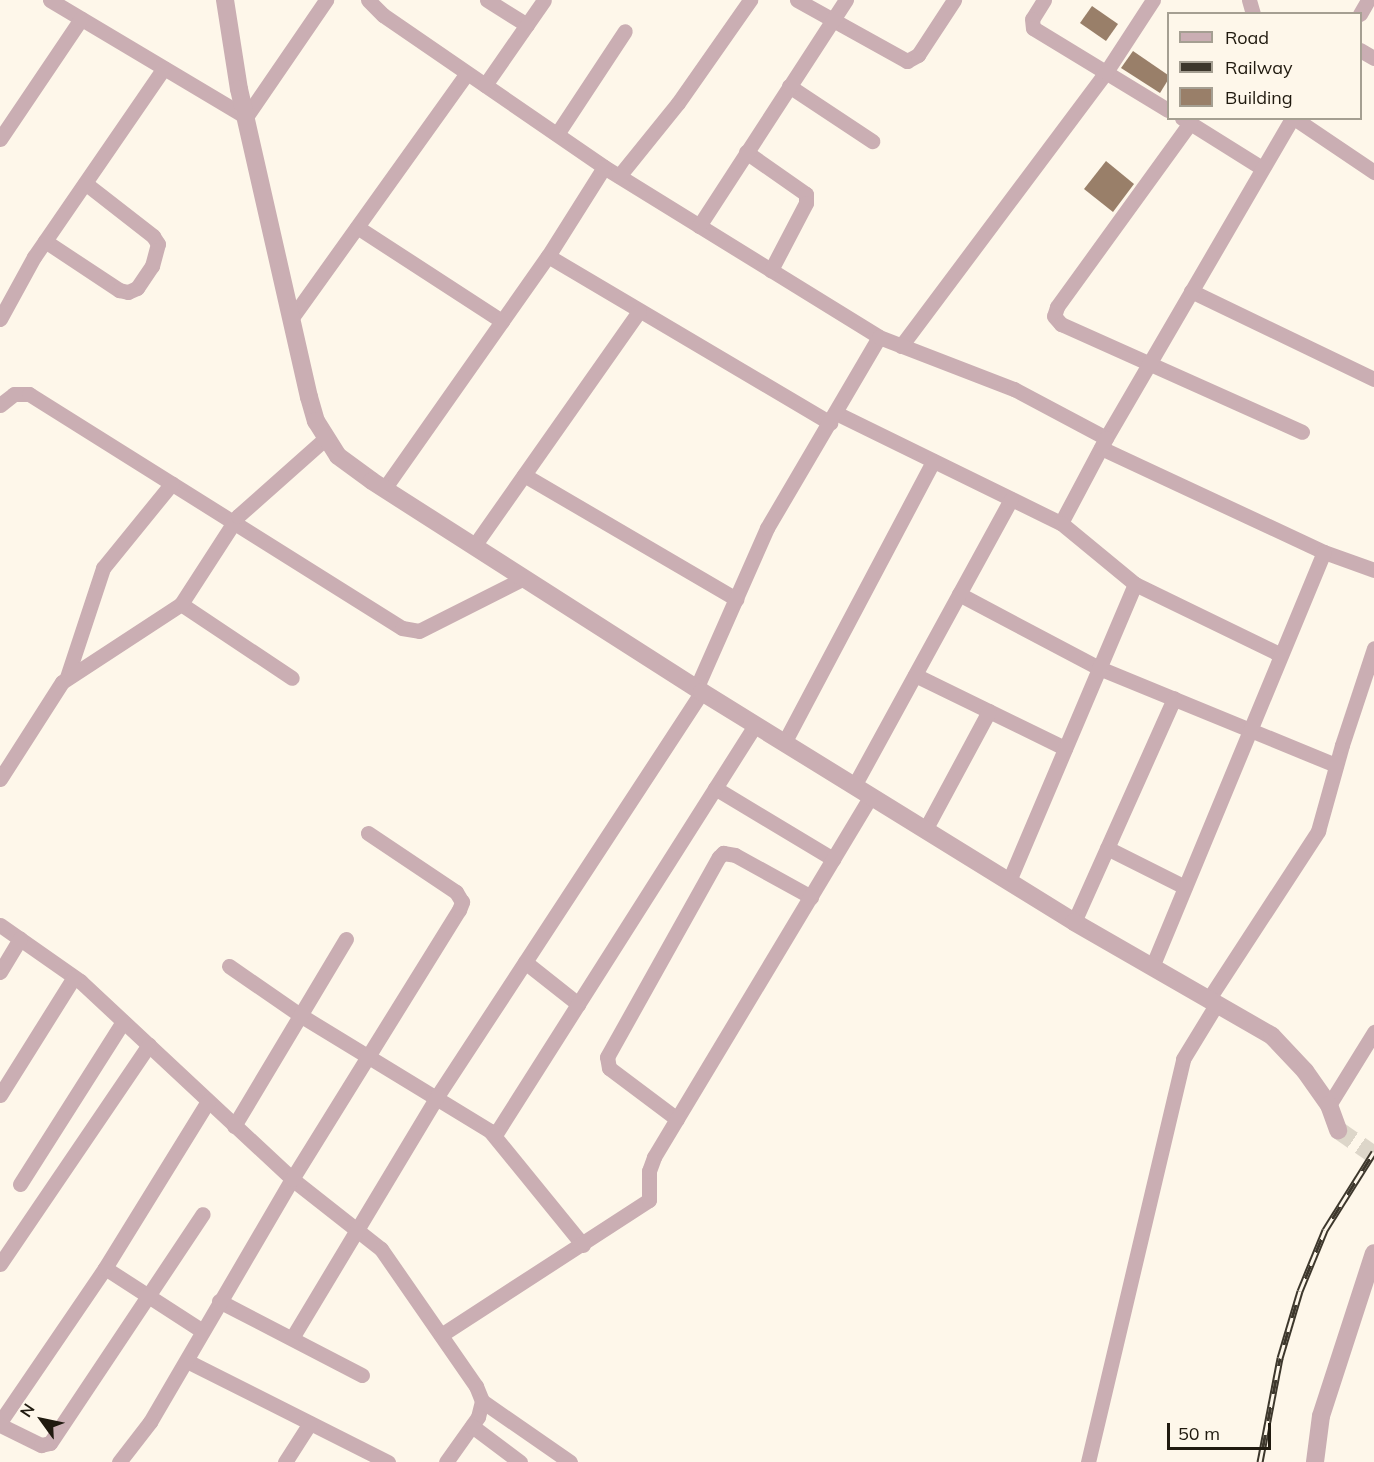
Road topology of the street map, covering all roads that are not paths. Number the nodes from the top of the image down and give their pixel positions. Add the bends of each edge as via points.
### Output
1 (50, 0) edge
2 (225, 0) edge
3 (326, 0) edge
4 (368, 0) edge
5 (487, 0) edge
6 (544, 0) edge
7 (750, 0) edge
8 (797, 0) edge
9 (846, 0) edge
10 (954, 0) edge
11 (1044, 0) edge
12 (1153, 0) edge
13 (81, 19) junction
14 (832, 20) junction
15 (527, 25) junction
16 (625, 31) dead end
17 (164, 68) junction
18 (1106, 72) junction
19 (467, 73) junction
20 (485, 85) junction
21 (789, 86) junction
22 (1167, 109) edge
23 (246, 117) junction
24 (1291, 120) edge
25 (1294, 120) edge
26 (1186, 121) edge
27 (557, 134) junction
28 (0, 140) edge
29 (872, 141) dead end
30 (746, 152) junction
31 (604, 166) junction
32 (1262, 168) junction
33 (1374, 172) edge
34 (618, 176) junction
35 (85, 183) junction
36 (699, 226) junction
37 (357, 227) junction
38 (45, 241) junction
39 (548, 256) junction
40 (771, 270) junction
41 (1191, 291) junction
42 (639, 311) junction
43 (0, 319) edge
44 (291, 319) junction
45 (502, 321) junction
46 (879, 337) junction
47 (901, 346) junction
48 (1148, 365) junction
49 (1374, 379) edge
50 (0, 405) edge
51 (833, 418) junction
52 (1302, 432) dead end
53 (326, 438) junction
54 (1103, 443) junction
55 (933, 461) junction
56 (524, 475) junction
57 (172, 483) junction
58 (384, 489) junction
59 (1011, 499) junction
60 (234, 521) junction
61 (1061, 523) junction
62 (474, 546) junction
63 (1324, 552) junction
64 (1374, 570) edge
65 (524, 578) junction
66 (1135, 584) junction
67 (959, 594) junction
68 (736, 599) junction
69 (180, 604) junction
70 (1374, 648) edge
71 (1281, 655) junction
72 (1099, 668) junction
73 (915, 675) junction
74 (67, 677) junction
75 (292, 678) dead end
76 (699, 690) junction
77 (1174, 698) junction
78 (989, 711) junction
79 (755, 725) junction
80 (1251, 728) junction
81 (784, 743) junction
82 (1065, 748) junction
83 (1336, 765) junction
84 (0, 779) edge
85 (854, 786) junction
86 (715, 788) junction
87 (871, 796) junction
88 (925, 830) junction
89 (368, 833) dead end
90 (1107, 848) junction
91 (833, 859) junction
92 (1009, 881) junction
93 (1185, 888) junction
94 (811, 897) junction
95 (1074, 922) junction
96 (0, 925) edge
97 (20, 939) junction
98 (346, 939) dead end
99 (525, 963) junction
100 (229, 966) dead end
101 (1152, 967) junction
102 (0, 972) edge
103 (74, 977) junction
104 (1212, 1002) junction
105 (578, 1004) junction
106 (300, 1015) junction
107 (123, 1022) junction
108 (1374, 1032) edge
109 (149, 1046) junction
110 (369, 1057) junction
111 (0, 1095) edge
112 (436, 1098) junction
113 (208, 1101) junction
114 (1329, 1105) junction
115 (677, 1119) junction
116 (234, 1125) junction
117 (1338, 1130) tunnel mouth
118 (495, 1135) junction
119 (292, 1179) junction
120 (20, 1184) dead end
121 (203, 1214) dead end
122 (356, 1228) junction
123 (582, 1245) junction
124 (1374, 1253) edge
125 (0, 1264) edge
126 (105, 1268) junction
127 (148, 1296) junction
128 (219, 1301) junction
129 (201, 1330) junction
130 (441, 1335) junction
131 (292, 1338) junction
132 (187, 1361) junction
133 (362, 1375) dead end
134 (482, 1401) junction
135 (310, 1423) junction
136 (0, 1424) edge
137 (472, 1426) junction
138 (119, 1462) edge
139 (285, 1462) edge
140 (388, 1462) edge
141 (446, 1462) edge
142 (520, 1462) edge
143 (570, 1462) edge
144 (1088, 1462) edge
145 (1315, 1462) edge

1 - 13 street
2 - 23 street
3 - 23 street
4 - 19 street via 383,15
5 - 15 street
6 - 15 street
7 - 34 street via 678,103
8 - 14 street
9 - 14 street
10 - 14 street via 918,55 907,60
11 - 18 street via 1032,19 1033,28
12 - 18 street
13 - 17 street
13 - 28 street
14 - 21 street
15 - 20 street
16 - 27 street
17 - 23 street
17 - 35 street
18 - 22 street
18 - 47 street
19 - 20 street
19 - 37 street
20 - 27 street
21 - 29 street
21 - 30 street
23 - 44 street
24 - 32 street
25 - 33 street
26 - 32 street
26 - 48 street via 1054,311 1060,324
27 - 31 street
30 - 36 street
30 - 40 street via 806,194 806,203
31 - 34 street
31 - 39 street
32 - 41 street
34 - 36 street
35 - 38 street
35 - 38 street via 153,236 158,244 152,266 136,288 119,291
36 - 40 street
37 - 44 street
37 - 45 street
38 - 43 street
39 - 42 street
39 - 45 street
40 - 46 street
41 - 48 street
41 - 49 street
42 - 51 street
42 - 56 street
44 - 53 street via 316,421
45 - 58 street
46 - 47 street
46 - 51 street
47 - 54 street via 1014,388
48 - 52 street
48 - 54 street
50 - 57 street via 14,394 29,394
51 - 55 street
51 - 68 street via 767,528
53 - 58 street via 338,456
53 - 60 street
54 - 61 street
54 - 63 street
55 - 59 street
55 - 81 street
56 - 62 street
56 - 68 street
57 - 60 street
57 - 74 street via 102,568
58 - 62 street
59 - 61 street
59 - 67 street
60 - 65 street via 410,630 426,628
60 - 69 street
61 - 66 street
62 - 65 street
63 - 64 street
63 - 71 street
65 - 76 street
66 - 71 street
66 - 72 street
67 - 72 street
67 - 73 street
68 - 76 street
69 - 74 street
69 - 75 street
70 - 83 street
71 - 80 street
72 - 77 street
72 - 82 street
73 - 78 street
73 - 85 street
74 - 84 street
76 - 79 street
76 - 99 street
77 - 80 street
77 - 90 street
78 - 82 street
78 - 88 street
79 - 81 street
79 - 86 street
80 - 83 street
80 - 93 street
81 - 85 street
82 - 92 street
83 - 104 street via 1322,822 1312,842
85 - 87 street
86 - 91 street
86 - 105 street
87 - 88 street
87 - 91 street
88 - 92 street
89 - 110 street via 456,892 462,902
90 - 93 street
90 - 95 street
91 - 94 street
92 - 95 street
93 - 101 street
94 - 115 street
94 - 115 street via 735,855 723,853 718,857 607,1057 609,1068
95 - 101 street
96 - 97 street
97 - 102 street
97 - 103 street
98 - 106 street
99 - 105 street
99 - 112 street
100 - 106 street
101 - 104 street
103 - 107 street
103 - 111 street
104 - 114 street via 1272,1036 1305,1071
104 - 144 street via 1183,1059
105 - 118 street
106 - 110 street
106 - 116 street
107 - 109 street
107 - 120 street
108 - 114 street
109 - 113 street
109 - 125 street
110 - 112 street
110 - 119 street
112 - 118 street
112 - 122 street
113 - 116 street
113 - 126 street
114 - 117 street
115 - 123 street via 651,1163 649,1200
116 - 119 street
118 - 123 street
119 - 122 street
119 - 128 street
121 - 127 street
122 - 130 street via 381,1249
122 - 131 street
123 - 130 street
124 - 145 street via 1321,1416
126 - 127 street
126 - 136 street
127 - 129 street
127 - 136 street via 50,1443 41,1445
128 - 129 street
128 - 131 street
129 - 132 street
130 - 134 street
131 - 133 street
132 - 135 street
132 - 138 street via 150,1422
134 - 137 street
134 - 143 street
135 - 139 street
135 - 140 street
137 - 141 street
137 - 142 street

